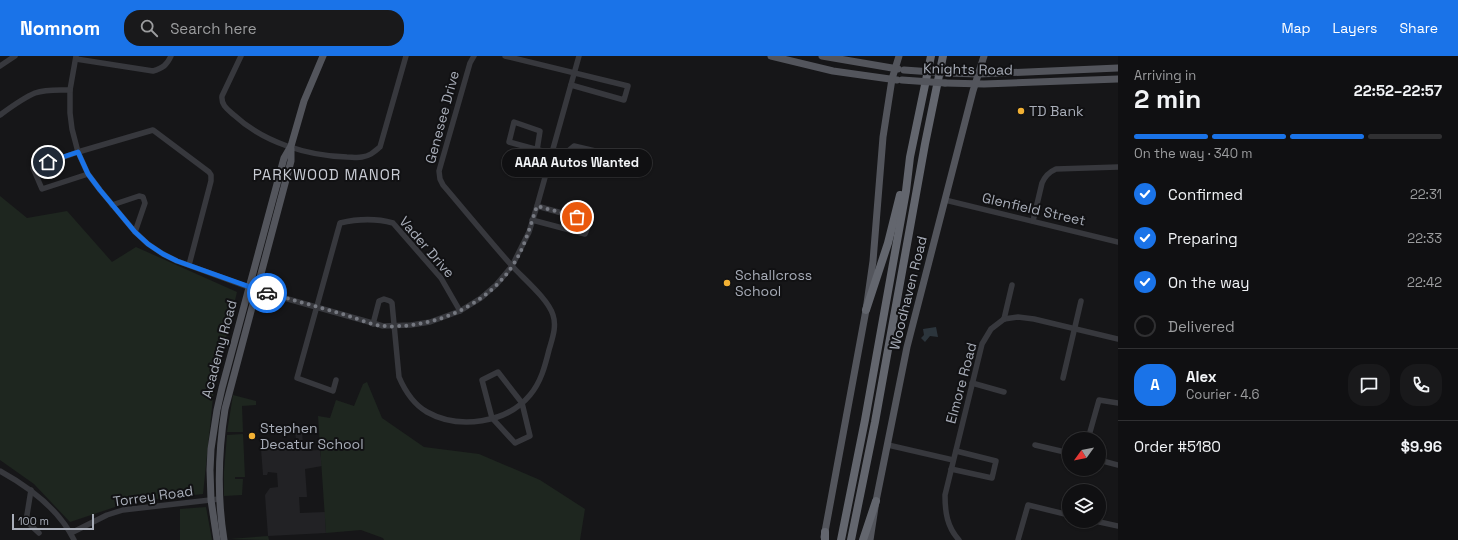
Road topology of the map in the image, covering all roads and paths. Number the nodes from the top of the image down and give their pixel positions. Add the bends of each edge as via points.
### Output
1 (15, 56) edge
2 (171, 56) edge
3 (241, 56) edge
4 (323, 56) edge
5 (406, 56) edge
6 (474, 56) edge
7 (505, 56) edge
8 (579, 56) edge
9 (771, 56) edge
10 (822, 56) edge
11 (900, 56) edge
12 (931, 56) edge
13 (984, 56) edge
14 (76, 57) edge
15 (943, 57) edge
16 (0, 66) edge
17 (1118, 68) edge
18 (896, 69) junction
19 (1031, 72) junction
20 (574, 73) junction
21 (979, 74) junction
22 (1118, 78) edge
23 (892, 79) junction
24 (1031, 82) junction
25 (975, 84) junction
26 (571, 85) junction
27 (70, 90) junction
28 (0, 114) edge
29 (291, 146) junction
30 (537, 150) junction
31 (78, 152) junction
32 (551, 154) junction
33 (566, 157) junction
34 (910, 157) junction
35 (1118, 167) edge
36 (88, 174) junction
37 (945, 200) junction
38 (112, 205) junction
39 (537, 206) junction
40 (532, 220) junction
41 (1033, 221) junction
42 (135, 232) junction
43 (1118, 242) edge
44 (189, 265) junction
45 (512, 266) junction
46 (1012, 285) dead end
47 (252, 288) junction
48 (1081, 301) dead end
49 (317, 307) junction
50 (866, 310) junction
51 (460, 311) junction
52 (1004, 319) junction
53 (373, 324) junction
54 (393, 326) junction
55 (1075, 329) junction
56 (1118, 339) edge
57 (1063, 378) dead end
58 (336, 380) dead end
59 (972, 383) junction
60 (1004, 392) dead end
61 (522, 403) junction
62 (1118, 403) edge
63 (492, 418) junction
64 (1090, 432) edge
65 (888, 445) junction
66 (1035, 445) dead end
67 (956, 451) junction
68 (1062, 451) edge
69 (953, 460) junction
70 (1106, 461) edge
71 (1118, 464) edge
72 (951, 469) junction
73 (0, 471) edge
74 (31, 490) junction
75 (219, 499) junction
76 (211, 500) junction
77 (876, 501) junction
78 (1062, 513) edge
79 (1106, 523) edge
80 (1118, 526) edge
81 (39, 533) dead end
82 (71, 533) junction
83 (824, 537) edge
84 (74, 540) edge
85 (217, 540) edge
86 (224, 540) edge
87 (841, 540) edge
88 (852, 540) edge
89 (863, 540) edge
90 (870, 540) edge
91 (959, 540) edge
92 (1018, 540) edge

1 - 16 street
2 - 14 street via 168,63 153,71
3 - 29 street via 222,101 238,119 259,133
4 - 29 main road, Academy Road via 304,101
5 - 29 street via 380,147 372,154 362,158 335,157
6 - 45 street, Genesee Drive via 456,109 439,171 440,179 443,186
7 - 20 street
8 - 20 street
9 - 23 main road, Knights Road via 833,71
10 - 18 main road, Knights Road
11 - 18 main road
12 - 34 highway, Woodhaven Road
13 - 21 main road, Woodhaven Road
14 - 27 street
15 - 88 highway, Woodhaven Road
17 - 19 main road, Knights Road
18 - 21 main road, Knights Road, bridge
18 - 23 main road
19 - 21 main road, Knights Road
19 - 24 main road
20 - 26 street
20 - 26 street via 628,86 624,100
21 - 25 main road, Woodhaven Road
22 - 24 main road, Knights Road
23 - 25 main road, Knights Road, bridge
23 - 50 main road via 883,137 873,261
24 - 25 main road, Knights Road
25 - 37 main road, Woodhaven Road
26 - 32 street
27 - 28 street via 36,93
27 - 31 street via 70,114
29 - 47 main road, Academy Road via 284,158
30 - 30 street via 509,142 514,122 540,131
30 - 32 street
31 - 36 street
31 - 36 street via 33,168 42,189
31 - 44 street via 153,130 209,172 211,181
32 - 33 street
32 - 39 street
33 - 33 street via 570,148 574,146 608,154 605,167
34 - 50 highway via 888,243
34 - 87 highway, Woodhaven Road via 865,420
35 - 41 street via 1051,171 1044,177
36 - 38 street
37 - 41 street, Glenfield Street
37 - 65 main road, Woodhaven Road via 910,333
38 - 42 street
38 - 42 street via 139,196 143,198 145,203
39 - 40 street
39 - 40 street via 590,221 586,234
40 - 45 street via 529,232
41 - 43 street, Glenfield Street
42 - 44 street via 163,254
44 - 47 street
45 - 51 street via 481,298
45 - 61 street, Genesee Drive via 546,303 555,326 540,381
46 - 52 street
47 - 49 street
47 - 75 main road, Academy Road via 219,446
47 - 76 main road, Academy Road via 217,410 211,449
48 - 55 street
49 - 51 street, Vader Drive via 340,223 362,219 393,222 441,278
49 - 53 street
49 - 58 street via 297,378 333,391
50 - 83 main road
51 - 54 street via 430,322
52 - 55 street via 1027,318
52 - 59 street, Elmore Road via 991,329 982,344
53 - 54 street
53 - 54 street via 379,301 384,299 392,303
54 - 63 street via 399,377 406,392 418,405 443,419 474,421
55 - 56 street
55 - 57 street
59 - 60 street
59 - 67 street, Elmore Road
61 - 63 street
61 - 63 street via 530,436 515,443
61 - 63 street via 498,372 482,380
62 - 64 street via 1099,400
65 - 69 street
65 - 77 main road, Woodhaven Road
66 - 68 street
67 - 69 street, Elmore Road
67 - 72 street via 996,461 992,478
69 - 72 street, Elmore Road
70 - 71 street
72 - 91 street, Elmore Road via 945,507 952,532
73 - 74 street
74 - 81 street via 26,521
74 - 82 street
75 - 76 street, Torrey Road
75 - 86 main road, Academy Road
76 - 82 street, Torrey Road via 123,510
76 - 85 main road, Academy Road
77 - 89 highway
77 - 90 main road, Woodhaven Road
78 - 92 street via 1028,505
79 - 80 street
82 - 84 street

